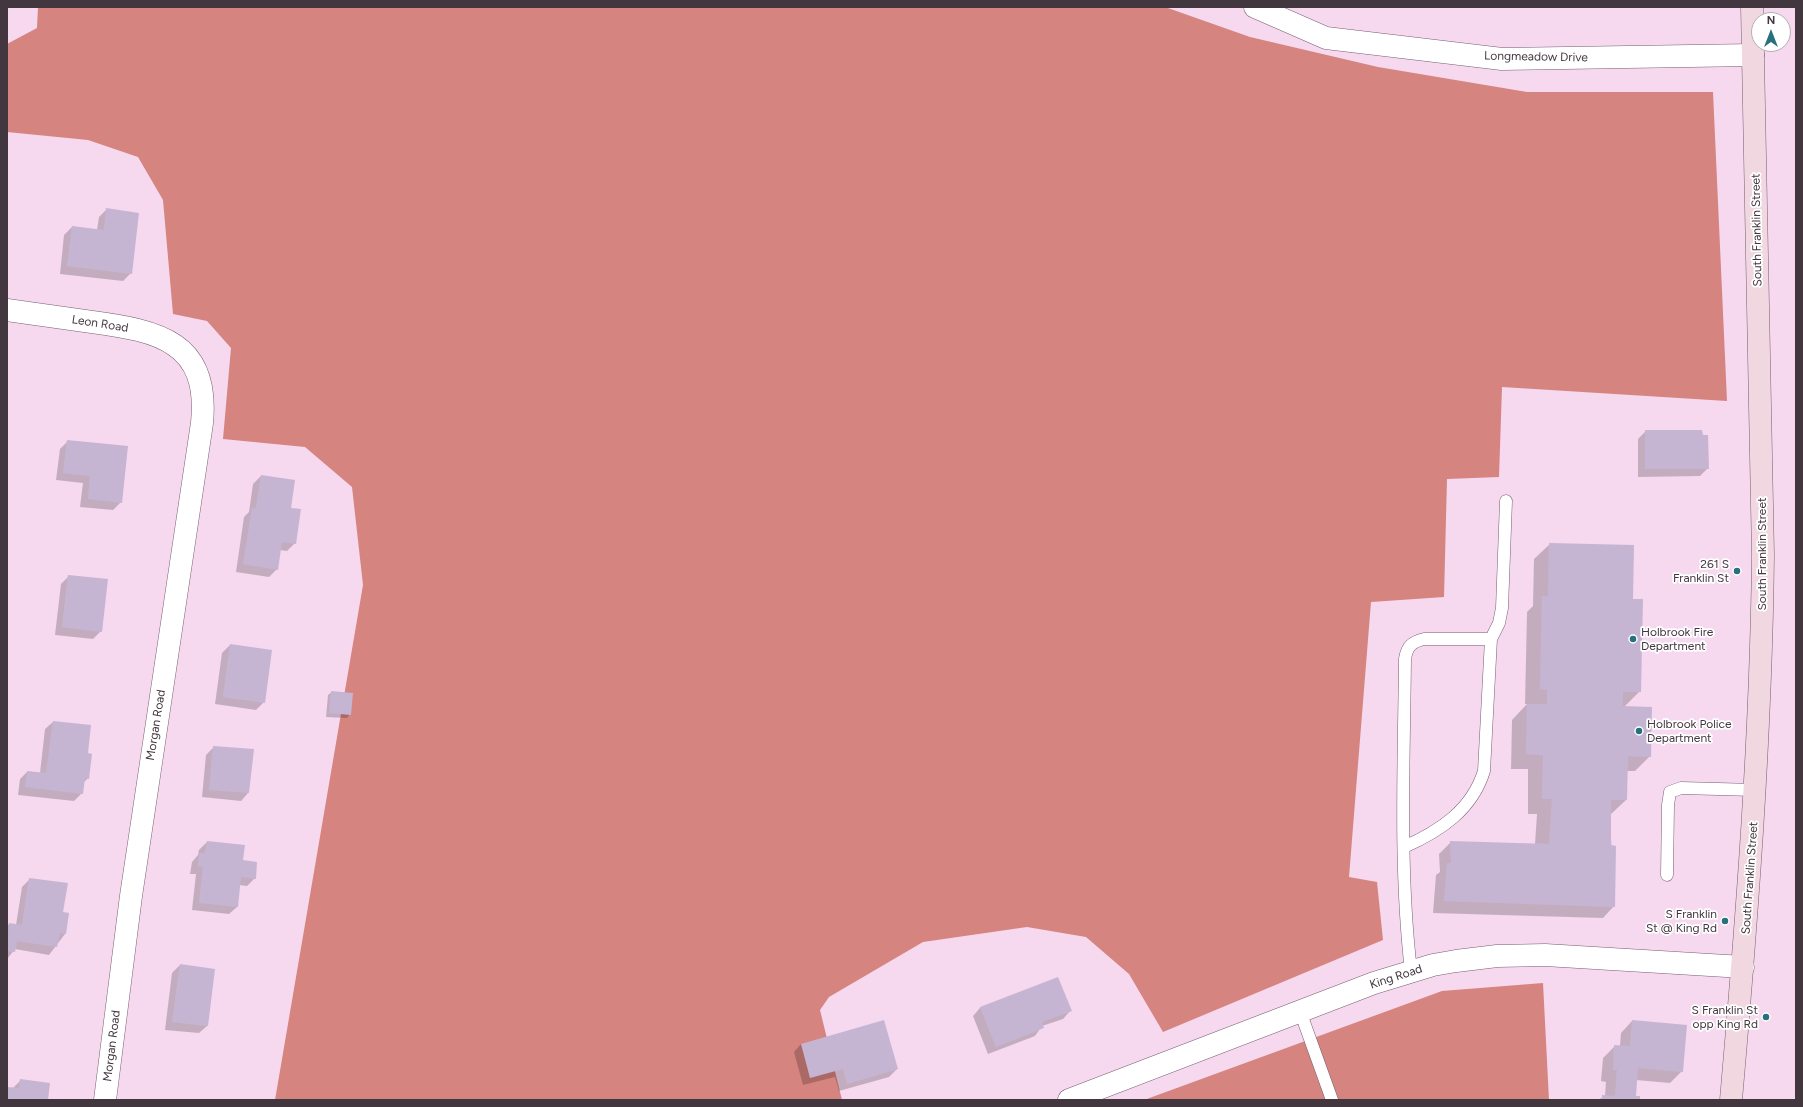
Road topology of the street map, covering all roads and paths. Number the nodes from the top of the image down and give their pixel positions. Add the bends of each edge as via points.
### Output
1 (1255, 7) edge
2 (1752, 7) edge
3 (1753, 55) junction
4 (7, 310) edge
5 (186, 355) joint
6 (1506, 500) dead end
7 (1491, 639) junction
8 (1755, 790) junction
9 (1404, 847) junction
10 (1667, 875) dead end
11 (1743, 967) junction
12 (1411, 972) junction
13 (1300, 1011) junction
14 (105, 1100) edge
15 (1069, 1100) edge
16 (1332, 1100) edge
17 (1731, 1100) edge

1 - 3 street, Longmeadow Drive via 1326,38 1502,59
2 - 3 main road, South Franklin Street
3 - 8 main road, South Franklin Street via 1763,555
4 - 5 street, Leon Road via 144,331 164,338
5 - 14 street, Morgan Road via 200,378 203,393 202,423 133,881
6 - 7 lane via 1502,608 1499,623
7 - 9 lane via 1484,771 1479,788 1456,815 1440,828
7 - 9 lane via 1424,639 1407,649
8 - 10 lane via 1681,788 1670,792
8 - 11 main road, South Franklin Street
9 - 12 lane via 1404,898
11 - 12 street, King Road via 1545,955 1469,959 1433,965
11 - 17 main road, South Franklin Street
12 - 13 street, King Road
13 - 15 street, King Road
13 - 16 lane

